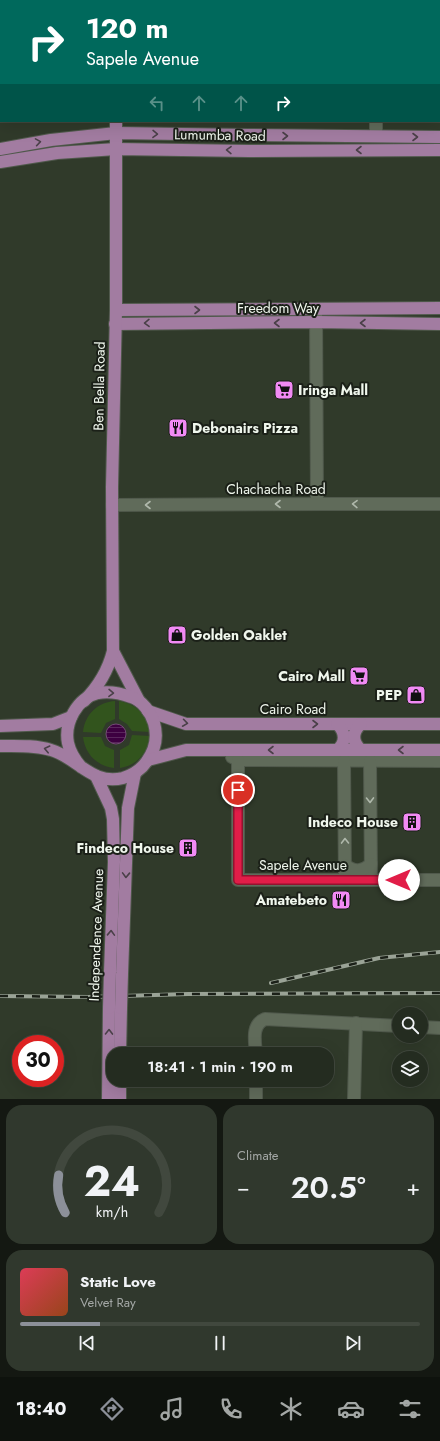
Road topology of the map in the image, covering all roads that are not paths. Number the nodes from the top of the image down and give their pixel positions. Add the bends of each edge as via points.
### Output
1 (376, 122) edge
2 (116, 127) edge
3 (376, 136) junction
4 (440, 137) edge
5 (0, 149) edge
6 (116, 149) junction
7 (440, 150) edge
8 (0, 162) edge
9 (402, 308) junction
10 (440, 308) edge
11 (316, 309) junction
12 (116, 310) junction
13 (316, 322) junction
14 (402, 323) junction
15 (116, 324) junction
16 (440, 324) edge
17 (317, 504) junction
18 (440, 504) edge
19 (112, 505) junction
20 (113, 651) junction
21 (84, 701) junction
22 (139, 701) junction
23 (148, 711) junction
24 (71, 717) junction
25 (337, 724) junction
26 (361, 724) junction
27 (440, 724) edge
28 (0, 726) edge
29 (0, 746) edge
30 (219, 750) junction
31 (337, 750) junction
32 (361, 750) junction
33 (440, 750) edge
34 (301, 755) junction
35 (148, 760) junction
36 (238, 760) junction
37 (344, 760) junction
38 (370, 761) junction
39 (440, 761) edge
40 (81, 767) junction
41 (135, 773) junction
42 (96, 776) junction
43 (371, 864) junction
44 (345, 865) junction
45 (345, 880) junction
46 (371, 880) junction
47 (440, 880) edge
48 (116, 973) junction
49 (115, 1008) junction
50 (356, 1023) junction
51 (392, 1026) edge
52 (428, 1027) edge
53 (440, 1028) edge
54 (119, 1047) edge
55 (256, 1047) edge
56 (120, 1087) edge
57 (256, 1087) edge
58 (108, 1099) edge
59 (120, 1099) edge
60 (256, 1099) edge
61 (354, 1099) edge

1 - 3 street
2 -> 3 main road, Lumumba Road
5 -> 2 main road, Lumumba Road
2 - 6 main road, Ben Bella Road
3 -> 4 main road, Lumumba Road
7 -> 6 main road, Lumumba Road
6 - 8 main road, Lumumba Road via 57,153
6 - 12 main road, Ben Bella Road
9 - 10 main road, Freedom Way
9 - 11 main road, Freedom Way
9 - 14 main road
12 -> 11 main road, Freedom Way
11 - 13 street
12 - 15 main road, Ben Bella Road
14 -> 13 main road, Freedom Way
13 -> 15 main road, Freedom Way
13 - 17 street
14 - 16 main road, Freedom Way
15 - 19 main road, Ben Bella Road
18 -> 17 street, Chachacha Road
17 -> 19 street, Chachacha Road
19 - 20 main road, Ben Bella Road
20 - 21 main road, Ben Bella Road via 103,678
20 - 22 main road, Ben Bella Road
21 -> 22 main road via 99,693 111,692
21 - 24 main road
22 - 23 main road
23 -> 25 main road, Cairo Road via 186,724
23 - 35 main road via 154,725 156,740
24 - 28 main road via 53,724
24 - 40 main road via 68,743
25 - 26 main road, Cairo Road
25 - 31 main road via 344,738
26 - 27 main road, Cairo Road
26 - 32 main road via 354,738
40 -> 29 main road via 53,750 28,746
34 -> 30 main road
30 - 35 main road via 186,750
30 - 36 street
31 - 32 main road
31 - 34 main road
33 -> 32 main road
34 - 36 street
34 - 37 street
35 - 41 main road
36 - 45 street, Sapele Avenue via 238,880
37 - 38 street
44 -> 37 street
38 - 39 street
38 -> 43 street
40 - 42 main road
41 - 42 main road via 112,779
41 -> 48 main road, Independence Avenue via 128,808
48 -> 42 main road, Independence Avenue via 113,819 111,808
43 - 44 street via 358,871
43 - 46 street
44 - 45 street
45 - 46 street, Sapele Avenue
46 - 47 street, Sapele Avenue
48 - 49 main road, Independence Avenue, bridge
49 - 54 main road, Independence Avenue
58 -> 49 main road, Independence Avenue
50 - 51 street
50 - 55 street via 265,1019 257,1024 255,1029
50 - 61 street
52 - 53 street
56 - 59 main road
57 - 60 street

